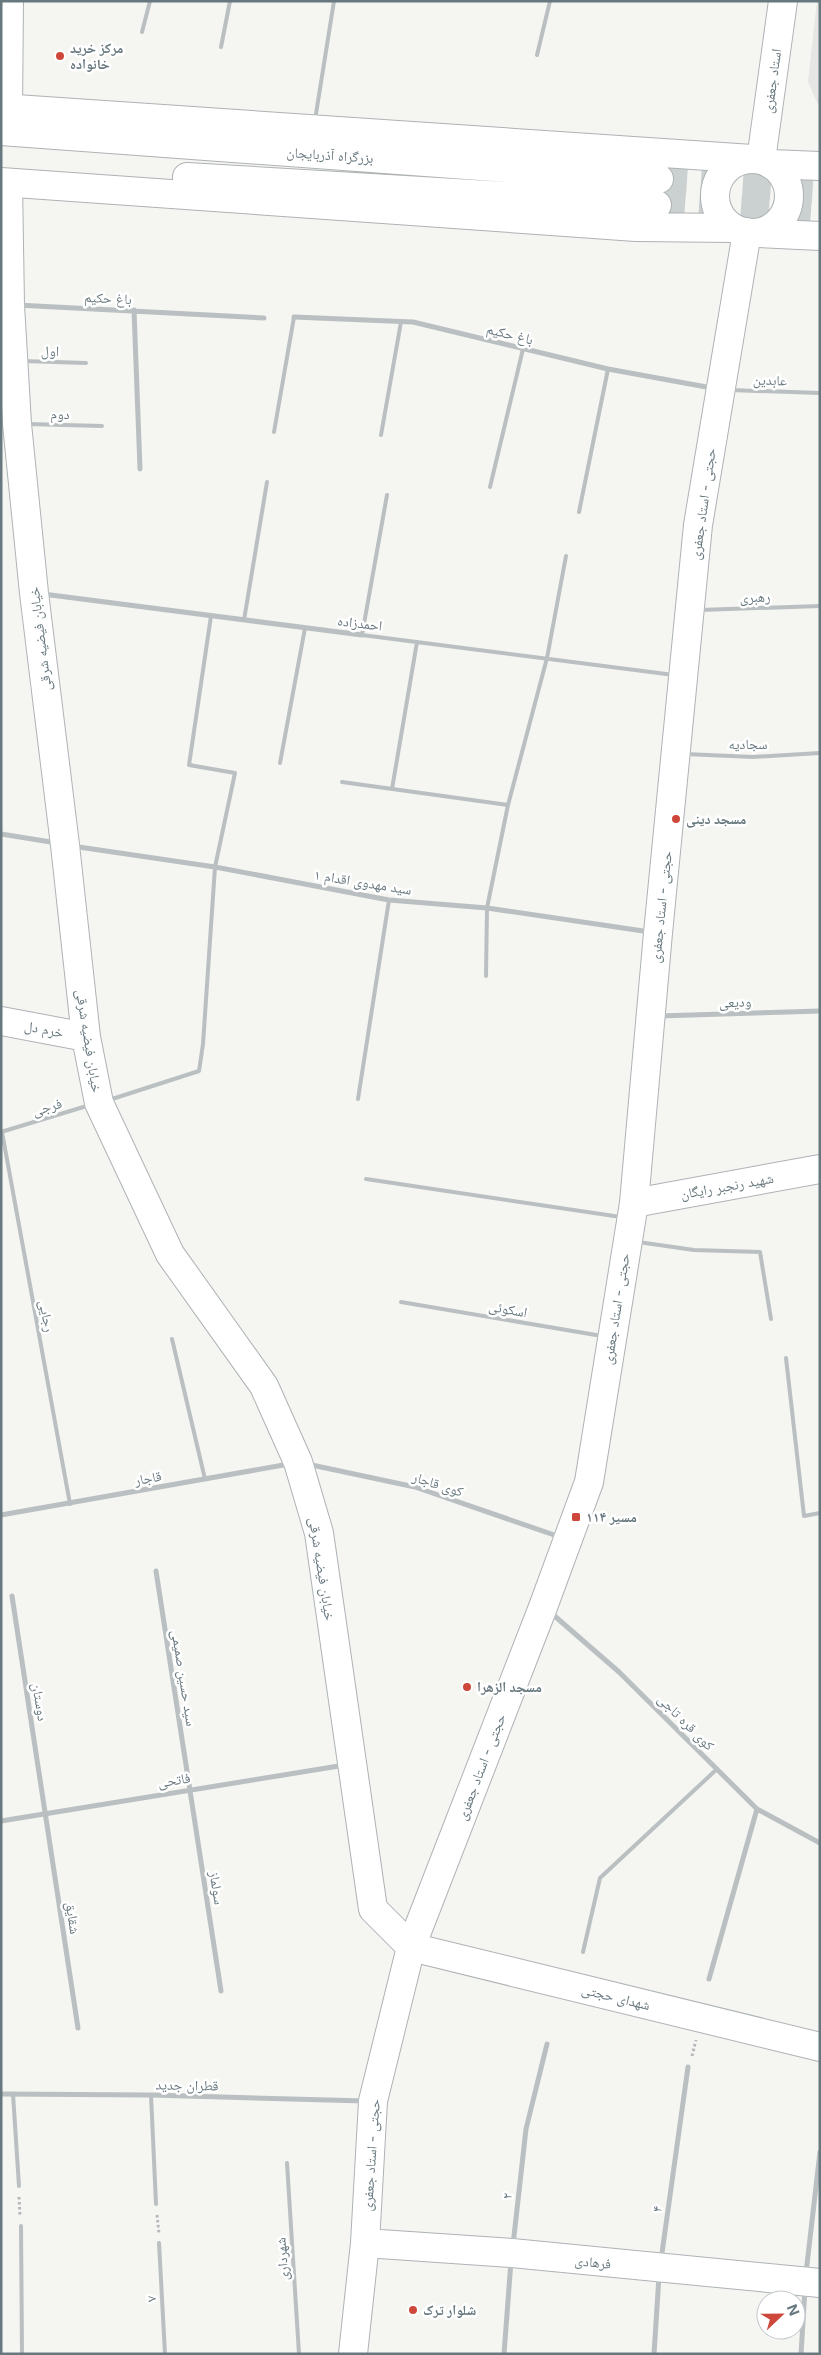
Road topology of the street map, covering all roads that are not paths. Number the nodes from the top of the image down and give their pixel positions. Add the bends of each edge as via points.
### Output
1 (9, 1) edge
2 (150, 1) edge
3 (230, 1) edge
4 (334, 1) edge
5 (550, 1) edge
6 (783, 1) edge
7 (142, 32) dead end
8 (221, 47) dead end
9 (537, 56) dead end
10 (3, 115) edge
11 (314, 130) junction
12 (643, 150) junction
13 (761, 161) junction
14 (820, 166) edge
15 (4, 177) edge
16 (636, 227) junction
17 (745, 231) junction
18 (820, 236) edge
19 (5, 251) edge
20 (10, 305) junction
21 (134, 310) junction
22 (294, 317) joint
23 (264, 318) dead end
24 (402, 322) junction
25 (523, 349) junction
26 (14, 361) junction
27 (86, 363) dead end
28 (608, 369) junction
29 (720, 389) junction
30 (820, 393) edge
31 (17, 424) junction
32 (102, 426) dead end
33 (274, 432) dead end
34 (381, 435) dead end
35 (140, 469) dead end
36 (267, 482) dead end
37 (490, 487) dead end
38 (387, 496) dead end
39 (578, 512) dead end
40 (566, 556) dead end
41 (34, 593) junction
42 (820, 606) edge
43 (690, 610) junction
44 (211, 616) junction
45 (244, 620) junction
46 (305, 628) junction
47 (362, 635) junction
48 (417, 642) junction
49 (547, 658) junction
50 (684, 676) junction
51 (820, 753) edge
52 (677, 754) junction
53 (280, 763) dead end
54 (342, 782) dead end
55 (392, 789) junction
56 (508, 805) junction
57 (1, 834) edge
58 (65, 845) junction
59 (215, 867) junction
60 (388, 900) junction
61 (487, 908) junction
62 (658, 933) junction
63 (486, 976) dead end
64 (820, 1011) edge
65 (651, 1016) junction
66 (1, 1021) edge
67 (86, 1037) junction
68 (358, 1099) dead end
69 (99, 1103) junction
70 (2, 1132) edge
71 (820, 1169) edge
72 (366, 1179) dead end
73 (631, 1221) junction
74 (401, 1302) dead end
75 (771, 1319) dead end
76 (612, 1338) junction
77 (172, 1339) dead end
78 (786, 1358) dead end
79 (298, 1462) junction
80 (205, 1479) junction
81 (70, 1504) junction
82 (820, 1513) edge
83 (1, 1516) edge
84 (568, 1539) junction
85 (156, 1571) dead end
86 (12, 1596) dead end
87 (543, 1607) junction
88 (350, 1764) junction
89 (717, 1769) junction
90 (190, 1789) junction
91 (756, 1809) junction
92 (46, 1812) junction
93 (1, 1821) edge
94 (820, 1843) edge
95 (411, 1947) junction
96 (583, 1952) dead end
97 (709, 1979) dead end
98 (221, 1991) dead end
99 (78, 2028) dead end
100 (547, 2044) dead end
101 (820, 2047) edge
102 (688, 2067) dead end
103 (1, 2094) edge
104 (13, 2094) junction
105 (151, 2095) junction
106 (373, 2101) junction
107 (820, 2152) edge
108 (287, 2163) dead end
109 (19, 2186) road end
110 (156, 2204) road end
111 (21, 2226) road end
112 (159, 2243) road end
113 (366, 2243) junction
114 (512, 2253) junction
115 (660, 2269) junction
116 (813, 2282) edge
117 (22, 2354) edge
118 (165, 2354) edge
119 (299, 2354) edge
120 (353, 2354) edge
121 (504, 2354) edge
122 (654, 2354) edge
123 (801, 2354) edge

1 - 10 main road
2 - 7 lane
3 - 8 lane
4 - 11 lane
5 - 9 lane
6 - 13 main road, استاد جعفری
10 - 11 main road
10 - 15 main road, بزرگراه آذربایجان via 658,192
11 - 12 main road
12 - 13 main road
12 - 16 main road via 661,165 669,183 667,204 654,219
13 - 14 main road
13 - 17 main road via 779,170 785,180 788,202 778,222
13 - 17 main road via 737,162 724,172 716,185 715,201 721,216
15 - 16 main road
15 - 19 main road, خیابان فیضیه شرقی
16 - 17 main road
17 - 18 main road
17 - 29 main road, حجتی - استاد جعفری
19 - 20 main road, خیابان فیضیه شرقی
20 - 21 street, باغ حکیم
20 - 26 main road, خیابان فیضیه شرقی
21 - 23 street, باغ حکیم
21 - 35 street
22 - 24 street, باغ حکیم
22 - 33 lane
24 - 25 street, باغ حکیم
24 - 34 lane
25 - 28 street, باغ حکیم
25 - 37 lane
26 - 27 lane, اول
26 - 31 main road, خیابان فیضیه شرقی
28 - 29 street, باغ حکیم
28 - 39 lane
29 - 30 lane, عابدین
29 - 43 main road, حجتی - استاد جعفری via 698,525
31 - 32 lane, دوم
31 - 41 main road, خیابان فیضیه شرقی
36 - 45 lane
38 - 47 lane
40 - 49 lane
41 - 44 street, احمدزاده
41 - 58 main road, خیابان فیضیه شرقی
42 - 43 lane, رهبری
43 - 50 main road, حجتی - استاد جعفری
44 - 45 street, احمدزاده
44 - 59 lane via 189,765 235,773
45 - 46 street, احمدزاده
46 - 47 street, احمدزاده
46 - 53 lane
47 - 48 lane, احمدزاده
48 - 49 lane, احمدزاده
48 - 55 lane
49 - 50 lane, احمدزاده
49 - 56 lane
50 - 52 main road, حجتی - استاد جعفری
51 - 52 lane, سجادیه via 753,757
52 - 62 main road, حجتی - استاد جعفری
54 - 55 lane
55 - 56 lane
56 - 61 lane
57 - 58 street, سید مهدوی اقدام ۱
58 - 59 street, سید مهدوی اقدام ۱
58 - 67 main road, خیابان فیضیه شرقی
59 - 60 street, سید مهدوی اقدام ۱
59 - 69 lane, فرجی via 199,1071
60 - 61 street, سید مهدوی اقدام ۱
60 - 68 lane
61 - 62 street, سید مهدوی اقدام ۱
61 - 63 lane
62 - 65 main road, حجتی - استاد جعفری
64 - 65 street, ودیعی
65 - 73 main road, حجتی - استاد جعفری
66 - 67 main road, خرم دل
67 - 69 main road, خیابان فیضیه شرقی
69 - 70 lane, فرجی
69 - 79 main road, خیابان فیضیه شرقی via 170,1254 264,1386
70 - 81 lane, رجایی
71 - 73 main road, شهید رنجبر رایگان
72 - 73 lane
73 - 75 lane via 694,1250 760,1252
73 - 76 main road, حجتی - استاد جعفری
74 - 76 lane, اسکوئی
76 - 84 main road, حجتی - استاد جعفری via 589,1482
77 - 80 lane
78 - 82 lane via 804,1516
79 - 80 street, قاجار
79 - 84 street, کوی قاجار via 415,1487
79 - 88 main road, خیابان فیضیه شرقی via 319,1533
80 - 81 street, قاجار
81 - 83 street, قاجار
84 - 87 main road, حجتی - استاد جعفری
85 - 90 street, سید حسین صمیمی
86 - 92 street, دوستان
87 - 89 street, کوی قره تاجی via 619,1672
87 - 95 main road, حجتی - استاد جعفری
88 - 90 street, فاتحی
88 - 95 main road, خیابان فیضیه شرقی via 373,1909
89 - 91 street, کوی قره تاجی
89 - 96 lane via 600,1878
90 - 92 street, فاتحی
90 - 98 street, سولماز
91 - 94 street, کوی قره تاجی
91 - 97 street
92 - 93 street, فاتحی
92 - 99 street, شقایق
95 - 101 main road, شهدای حجتی
95 - 106 main road, حجتی - استاد جعفری
100 - 114 street, ۲ via 526,2129
102 - 115 street, ۴
103 - 104 street, قطران جدید
104 - 105 street, قطران جدید
104 - 109 lane
105 - 106 street, قطران جدید
105 - 110 lane
106 - 113 main road, حجتی - استاد جعفری
107 - 116 street
108 - 119 lane, شهرداری
111 - 117 lane
112 - 118 lane, ۷
113 - 114 main road, فرهادی
113 - 120 main road, حجتی - استاد جعفری
114 - 115 main road, فرهادی
114 - 121 street, ۲
115 - 116 main road, فرهادی
115 - 122 street, ۴
116 - 123 street

